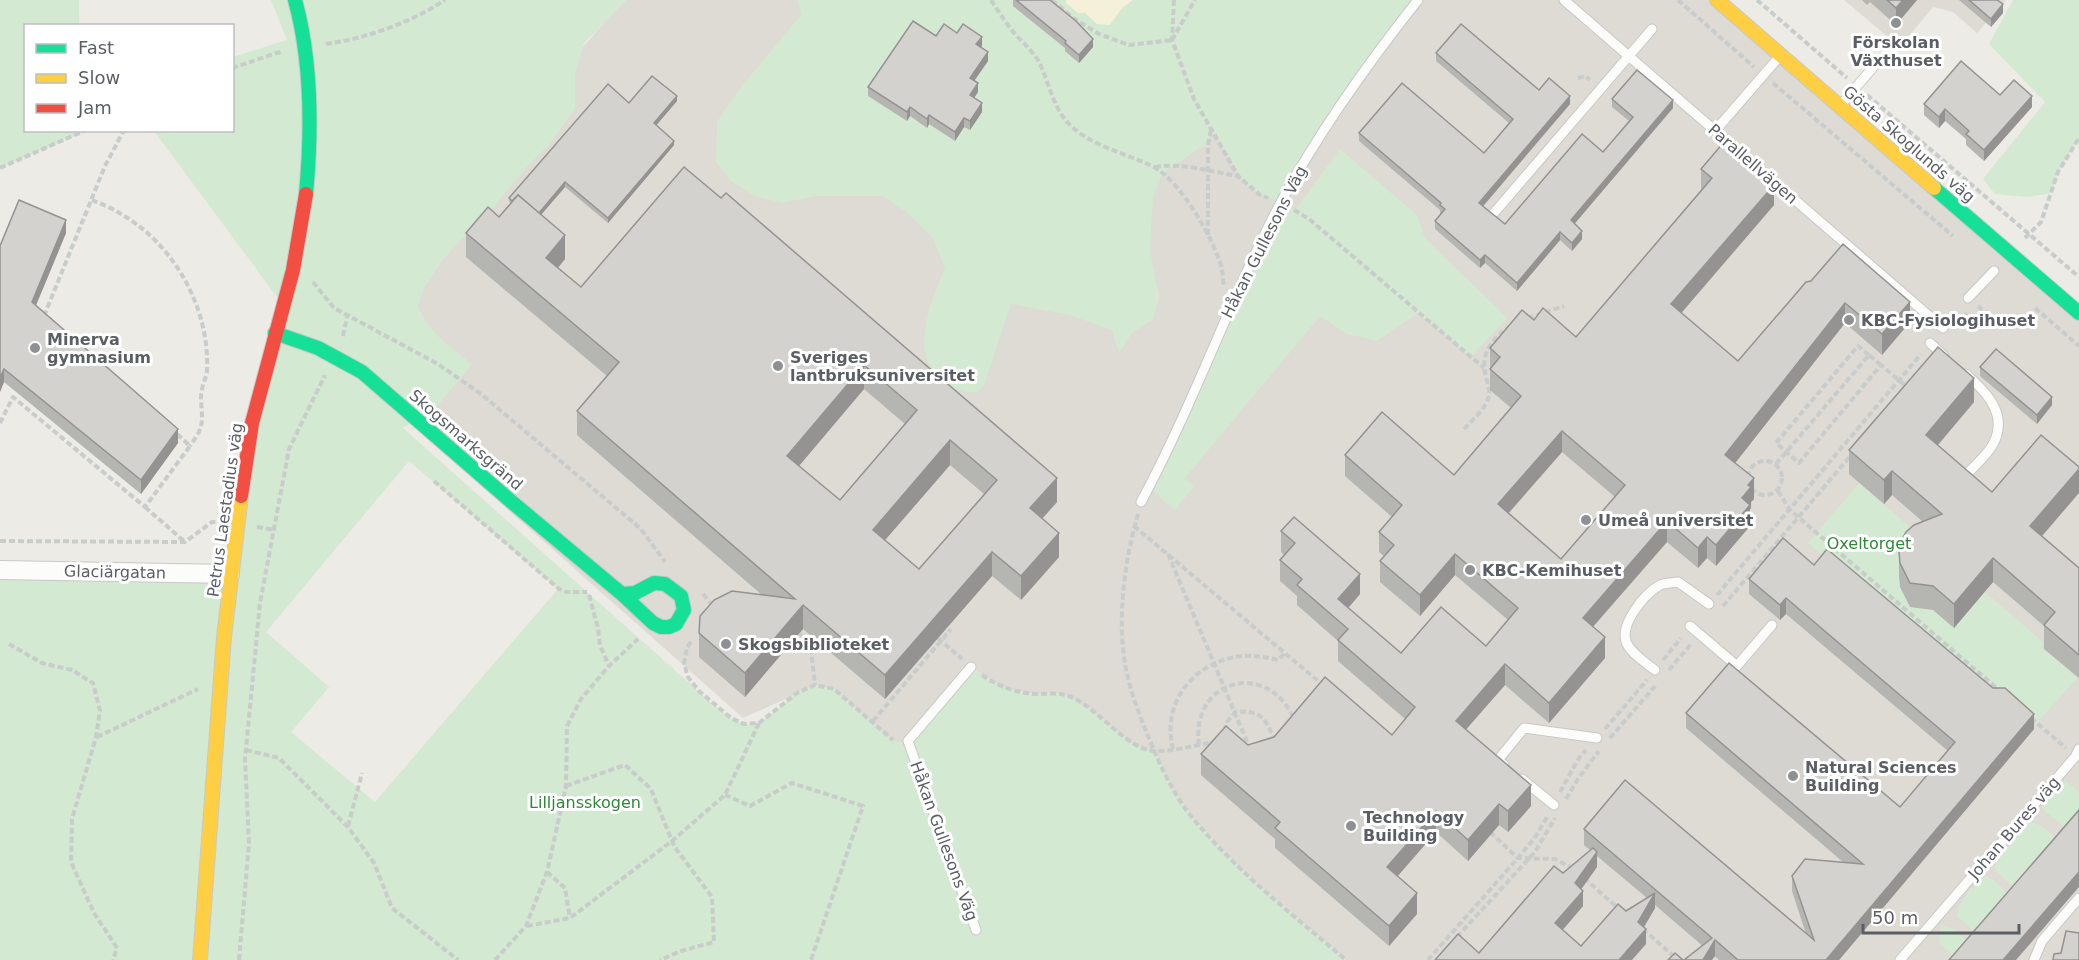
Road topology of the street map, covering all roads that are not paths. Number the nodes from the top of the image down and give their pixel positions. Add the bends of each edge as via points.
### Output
1 (1418, 0) edge
2 (1564, 0) edge
3 (1717, 0) edge
4 (300, 1) edge
5 (1652, 29) dead end
6 (1629, 56) junction
7 (1780, 56) junction
8 (1875, 65) dead end
9 (1840, 106) junction
10 (1715, 131) junction
11 (1494, 213) edge
12 (1994, 271) dead end
13 (1971, 301) road end
14 (2079, 313) edge
15 (1943, 328) dead end
16 (274, 333) junction
17 (1930, 344) dead end
18 (1969, 472) edge
19 (1141, 502) road end
20 (0, 570) edge
21 (231, 574) junction
22 (622, 594) junction
23 (1709, 604) dead end
24 (1772, 625) dead end
25 (1690, 626) dead end
26 (971, 667) road end
27 (1655, 670) dead end
28 (1597, 738) dead end
29 (2078, 755) edge
30 (1554, 805) dead end
31 (2079, 898) edge
32 (976, 930) dead end
33 (200, 960) edge
34 (1900, 960) edge
35 (2034, 960) edge

1 - 19 lane, Håkan Gullesons Väg via 1313,145 1281,202
2 - 6 lane, Parallellvägen
3 - 7 street, Gösta Skoglunds väg
4 - 16 street, Petrus Laestadius väg via 311,137 293,270
5 - 6 lane
6 - 10 lane, Parallellvägen
6 - 11 lane
7 - 9 street, Gösta Skoglunds väg
7 - 10 lane
8 - 9 lane
9 - 14 street, Gösta Skoglunds väg
10 - 15 lane, Parallellvägen
12 - 13 lane
16 - 21 street, Petrus Laestadius väg via 248,443
16 - 22 street, Skogsmarksgränd via 318,348 362,372
17 - 18 lane via 1983,389 1993,404 1997,435
20 - 21 street, Glaciärgatan
21 - 33 street, Petrus Laestadius väg
22 - 22 street, Skogsmarksgränd via 661,627 676,624 684,610 681,596 664,584 654,583 635,593
23 - 27 lane via 1678,582 1661,584 1649,594 1628,620 1624,632 1627,644
24 - 25 lane via 1737,666
26 - 32 lane, Håkan Gullesons Väg via 908,741
28 - 30 lane via 1524,728 1498,760
29 - 34 lane, Johan Bures väg
31 - 35 lane via 2042,941

